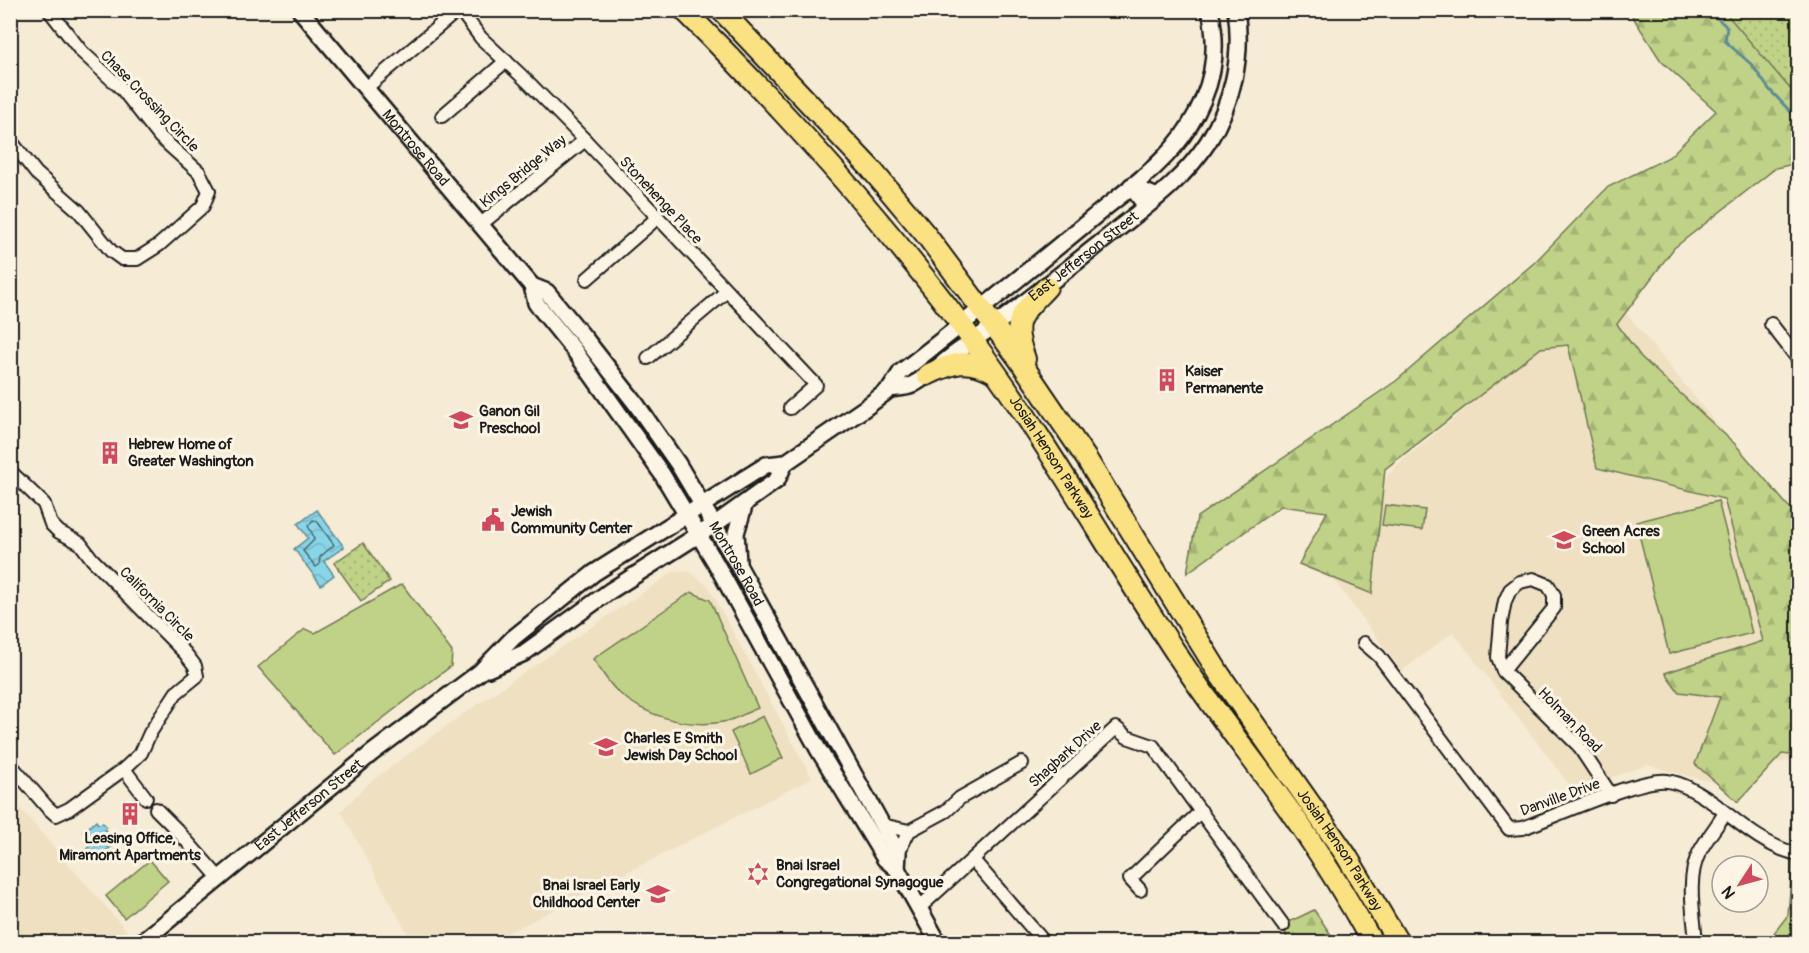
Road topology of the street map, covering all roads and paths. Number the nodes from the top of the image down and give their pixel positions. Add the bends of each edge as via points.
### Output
1 (49, 10) edge
2 (300, 10) edge
3 (459, 10) edge
4 (684, 10) edge
5 (721, 10) edge
6 (1210, 10) edge
7 (1236, 10) edge
8 (506, 61) junction
9 (366, 88) junction
10 (442, 116) dead end
11 (10, 140) edge
12 (585, 140) junction
13 (1131, 186) junction
14 (1152, 201) junction
15 (657, 218) junction
16 (481, 224) junction
17 (587, 279) dead end
18 (532, 286) junction
19 (1047, 287) junction
20 (727, 291) junction
21 (982, 309) junction
22 (1771, 324) dead end
23 (961, 325) junction
24 (995, 326) junction
25 (973, 341) junction
26 (648, 358) dead end
27 (1798, 359) edge
28 (996, 374) junction
29 (927, 375) junction
30 (1032, 378) junction
31 (890, 390) junction
32 (790, 408) dead end
33 (785, 463) junction
34 (10, 471) edge
35 (1066, 478) junction
36 (746, 502) junction
37 (703, 505) junction
38 (687, 515) junction
39 (714, 525) junction
40 (698, 534) junction
41 (1144, 553) junction
42 (738, 566) junction
43 (1364, 643) dead end
44 (1503, 671) junction
45 (480, 672) junction
46 (1022, 763) dead end
47 (10, 764) edge
48 (124, 769) junction
49 (1611, 795) junction
50 (146, 798) dead end
51 (156, 809) dead end
52 (1201, 811) junction
53 (1725, 813) junction
54 (882, 825) junction
55 (909, 831) junction
56 (1798, 854) edge
57 (973, 860) junction
58 (898, 861) junction
59 (219, 879) junction
60 (1140, 890) dead end
61 (920, 908) junction
62 (1283, 925) dead end
63 (142, 942) edge
64 (938, 942) edge
65 (1044, 942) edge
66 (1372, 942) edge
67 (1398, 942) edge
68 (1696, 942) edge

1 - 11 street, Chase Crossing Circle via 81,51 122,88 160,137 199,172 209,191 203,206 159,245 137,259 122,259 79,210 36,173
2 - 9 street, Montrose Road
3 - 8 street, Stonehenge Place
3 - 9 street
4 - 23 main road, Josiah Henson Parkway via 850,188
5 - 21 main road, Josiah Henson Parkway via 871,169
6 - 13 street, East Jefferson Street via 1214,41 1212,77 1198,110 1181,138
7 - 14 street, East Jefferson Street via 1234,79 1222,115 1188,168
8 - 10 street
8 - 12 street, Stonehenge Place
9 - 16 street, Montrose Road
12 - 15 street, Stonehenge Place
12 - 16 street, Kings Bridge Way
13 - 14 street
13 - 21 street, East Jefferson Street
14 - 19 street, East Jefferson Street
15 - 17 street
15 - 20 street, Stonehenge Place
16 - 18 street, Montrose Road
18 - 37 street, Montrose Road via 548,292 587,341 636,404
18 - 38 street, Montrose Road via 536,303 621,414
19 - 24 street, East Jefferson Street
19 - 30 main road via 1024,311 1017,327
20 - 26 street
20 - 32 street, Stonehenge Place via 816,385
21 - 23 street, East Jefferson Street
21 - 24 main road, Josiah Henson Parkway
22 - 27 street
23 - 25 main road, Josiah Henson Parkway
23 - 31 street, East Jefferson Street via 901,372
24 - 25 street, East Jefferson Street
24 - 30 main road, Josiah Henson Parkway
25 - 28 main road, Josiah Henson Parkway
25 - 29 street, East Jefferson Street
28 - 29 main road via 969,362
28 - 35 main road, Josiah Henson Parkway
29 - 31 street, East Jefferson Street via 911,386
30 - 41 main road, Josiah Henson Parkway
31 - 33 street, East Jefferson Street
33 - 36 street, East Jefferson Street via 777,480
33 - 37 street, East Jefferson Street via 766,465
34 - 48 street, California Circle via 44,504 51,524 80,543 195,666 196,675 176,693 141,753
35 - 41 main road via 1094,506 1123,546
35 - 66 main road, Josiah Henson Parkway via 1173,649 1301,826
36 - 39 street, East Jefferson Street
36 - 42 street via 736,533
37 - 38 street, East Jefferson Street
37 - 39 street, Montrose Road
38 - 40 street, Montrose Road
38 - 45 street, East Jefferson Street via 594,573 513,638
39 - 40 street, East Jefferson Street
39 - 42 street, Montrose Road
40 - 45 street, East Jefferson Street via 524,653
40 - 58 street, Montrose Road via 818,749 885,859
41 - 67 main road, Josiah Henson Parkway via 1220,675 1346,855
42 - 54 street, Montrose Road
43 - 49 street, Danville Drive via 1379,656 1509,829 1523,828
44 - 44 street via 1498,657 1501,622 1510,590 1533,579 1548,585 1554,595 1554,608
44 - 49 street, Holman Road via 1578,745
45 - 59 street, East Jefferson Street via 372,753
46 - 55 street
47 - 48 street, California Circle via 56,815
48 - 50 street
49 - 53 street, Danville Drive via 1666,781 1706,798
51 - 59 street
52 - 57 street, Shagbark Drive via 1153,746 1127,737 1116,728
52 - 60 street via 1130,879
52 - 62 street, Shagbark Drive
53 - 56 street, Danville Drive via 1756,835
53 - 68 street via 1698,854 1693,873
54 - 55 street
54 - 58 street, Montrose Road
55 - 58 street
57 - 61 street, Shagbark Drive
57 - 65 street
58 - 61 street, Montrose Road
59 - 63 street, East Jefferson Street
61 - 64 street, Montrose Road

